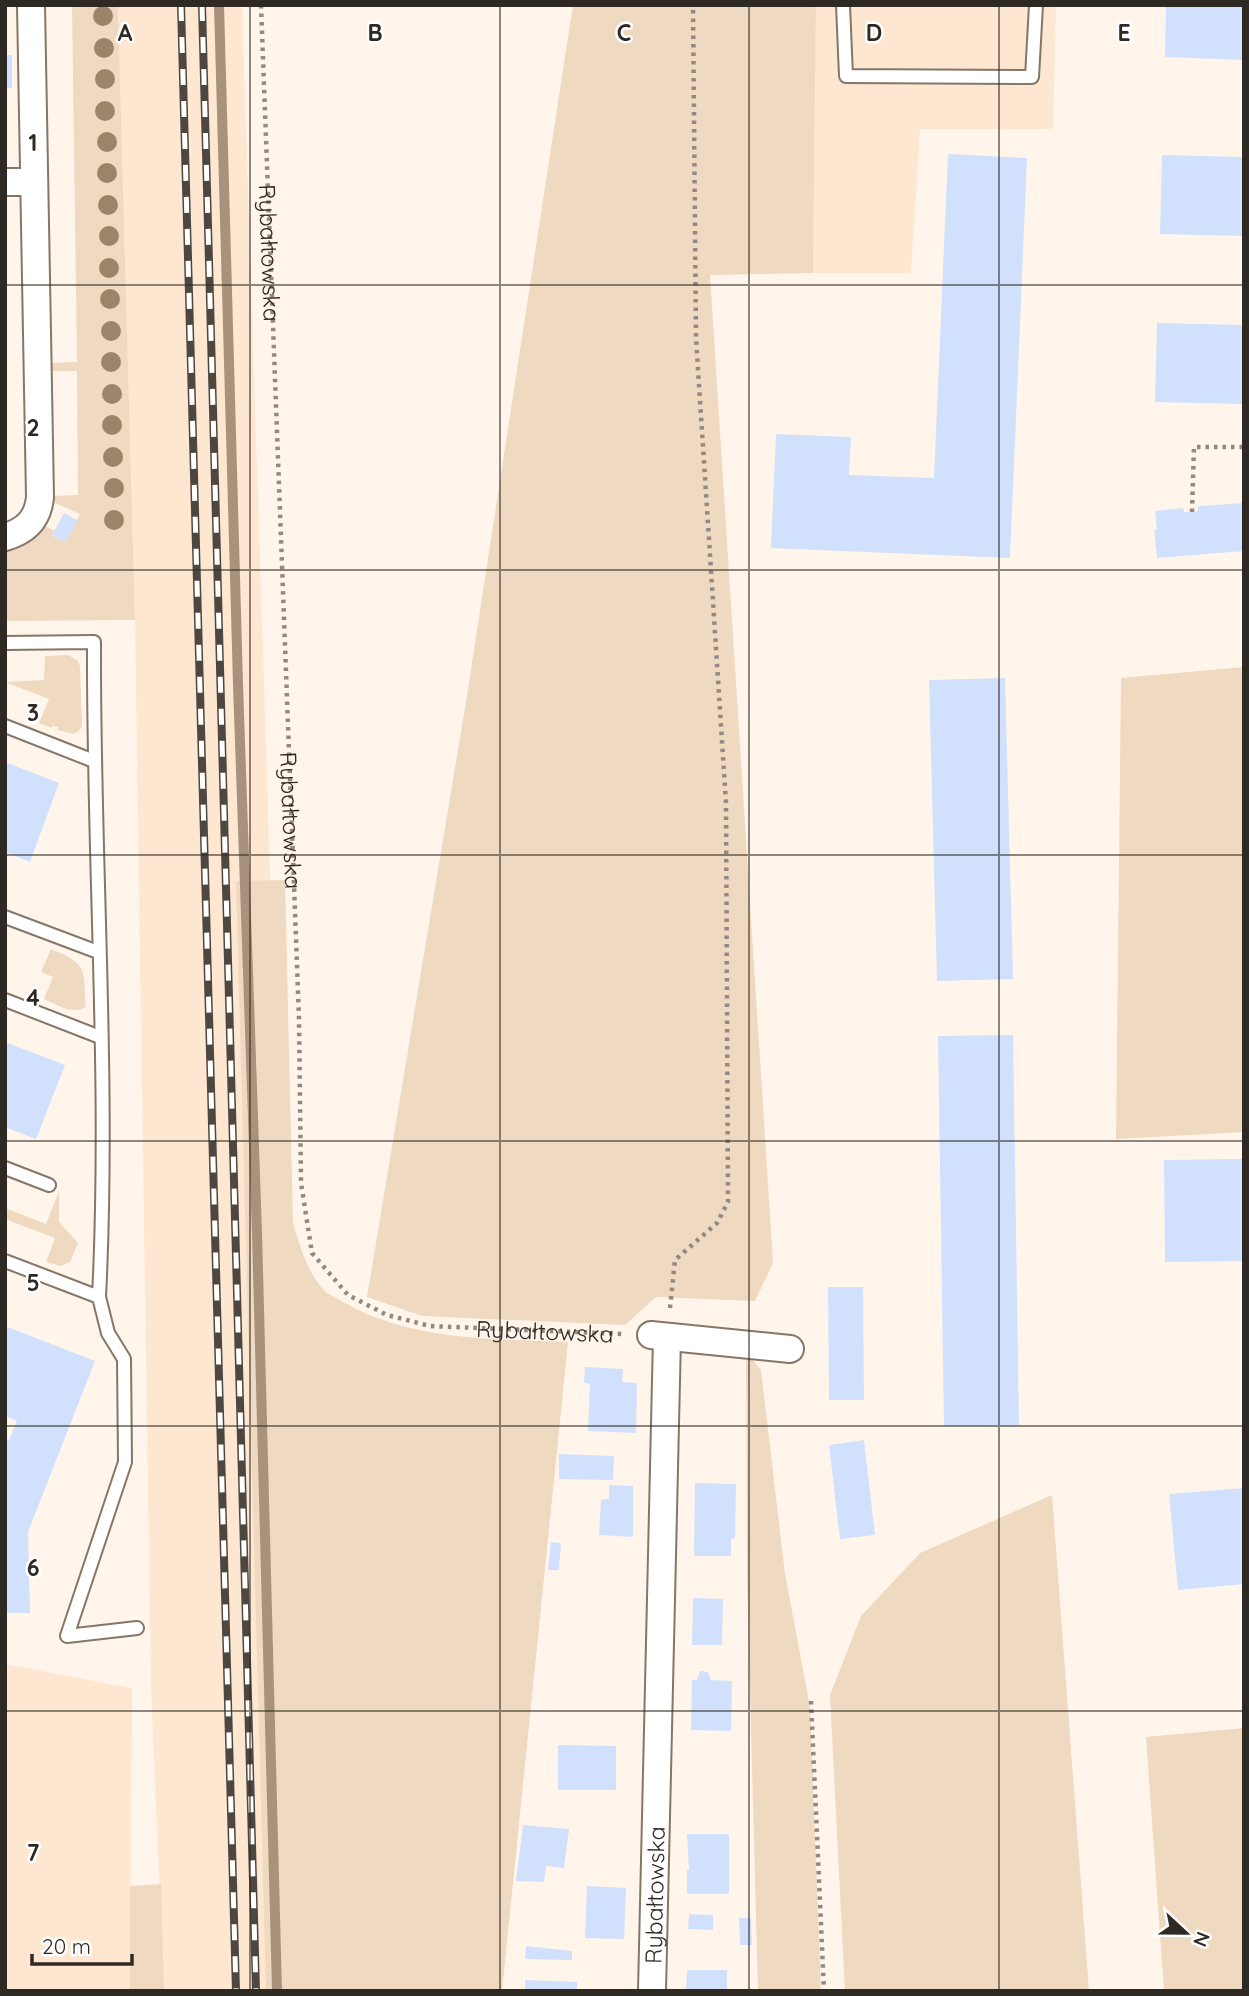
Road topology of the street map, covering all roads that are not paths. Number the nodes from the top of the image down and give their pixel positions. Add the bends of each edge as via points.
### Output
1 (31, 5) edge
2 (843, 5) edge
3 (1035, 5) edge
4 (5, 182) edge
5 (34, 182) junction
6 (5, 537) edge
7 (5, 643) edge
8 (5, 726) edge
9 (93, 761) junction
10 (5, 917) edge
11 (98, 952) junction
12 (5, 1000) edge
13 (100, 1037) junction
14 (5, 1168) edge
15 (49, 1185) dead end
16 (5, 1261) edge
17 (99, 1297) junction
18 (790, 1349) dead end
19 (137, 1628) dead end
20 (652, 1991) edge

1 - 5 street
2 - 3 lane via 846,76 1032,78
4 - 5 street
5 - 6 street via 40,497 31,523
7 - 9 lane via 94,642
8 - 9 lane
9 - 11 lane
10 - 11 lane
11 - 13 lane
12 - 13 lane
13 - 17 lane via 103,1204
14 - 15 lane
16 - 17 lane
17 - 19 lane via 108,1333 124,1359 125,1462 67,1636
18 - 20 street, Rybałtowska via 659,1336

